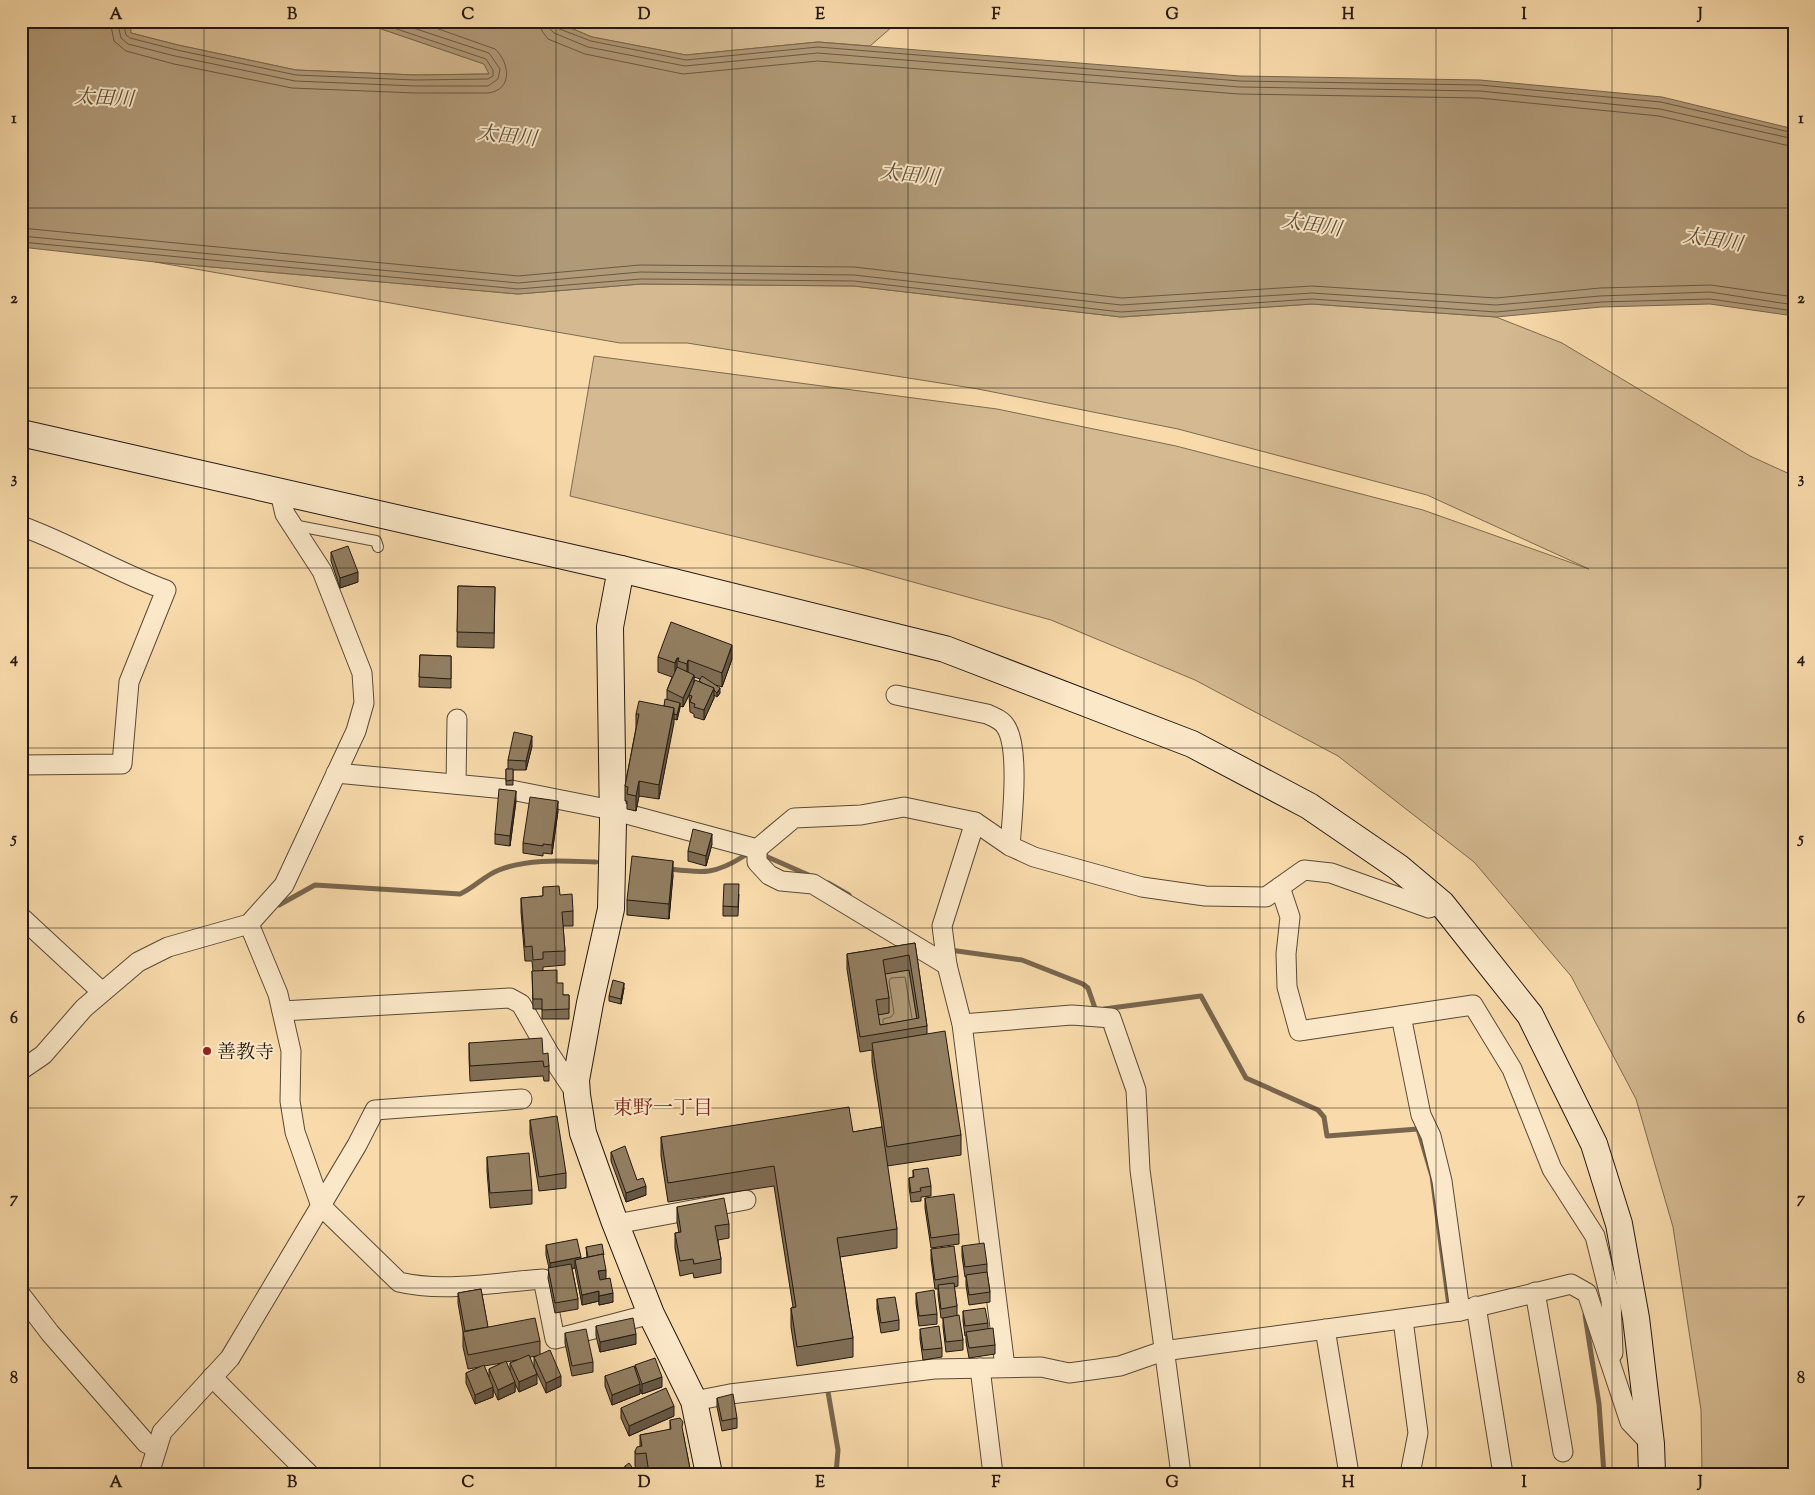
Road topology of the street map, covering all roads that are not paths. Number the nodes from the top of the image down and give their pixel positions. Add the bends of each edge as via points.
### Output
1 (21, 433) edge
2 (280, 493) junction
3 (292, 525) junction
4 (21, 526) edge
5 (378, 547) dead end
6 (621, 569) junction
7 (896, 694) dead end
8 (457, 719) dead end
9 (21, 765) edge
10 (336, 773) junction
11 (456, 784) junction
12 (612, 810) junction
13 (975, 822) junction
14 (1010, 846) junction
15 (757, 849) junction
16 (1280, 887) junction
17 (1442, 904) junction
18 (21, 917) edge
19 (249, 924) junction
20 (947, 966) junction
21 (102, 992) junction
22 (282, 1010) junction
23 (1402, 1016) junction
24 (962, 1024) junction
25 (21, 1070) edge
26 (577, 1095) junction
27 (522, 1099) dead end
28 (746, 1200) dead end
29 (320, 1206) junction
30 (616, 1224) junction
31 (1535, 1292) junction
32 (21, 1295) edge
33 (1468, 1308) junction
34 (651, 1314) junction
35 (1403, 1320) junction
36 (1325, 1329) junction
37 (1163, 1351) junction
38 (1004, 1367) junction
39 (980, 1368) junction
40 (212, 1377) junction
41 (1615, 1377) junction
42 (694, 1401) junction
43 (1651, 1444) junction
44 (157, 1448) junction
45 (1563, 1452) dead end
46 (149, 1474) edge
47 (309, 1474) edge
48 (709, 1474) edge
49 (993, 1474) edge
50 (1182, 1474) edge
51 (1349, 1474) edge
52 (1410, 1474) edge
53 (1503, 1474) edge
54 (1652, 1474) edge

1 - 2 street
2 - 3 street via 285,514
2 - 6 street
3 - 5 lane via 376,541
3 - 10 street via 322,571 362,673 364,703 356,731
4 - 9 street via 130,577 166,590 129,682 122,764
6 - 12 street via 610,628
6 - 17 street via 945,649 1192,744 1309,806 1398,867
7 - 14 street via 987,714 1006,726 1015,784
8 - 11 street
10 - 11 street
10 - 19 street via 284,885
11 - 12 street via 506,789
12 - 15 street
12 - 26 street via 611,910 590,1003 576,1080
13 - 14 street
13 - 15 street via 904,807 861,815 794,818
13 - 20 street via 942,926
14 - 16 street via 1034,857 1142,887 1205,896 1266,897
15 - 20 street via 756,862 769,875 781,882 813,884
16 - 17 street via 1304,870 1331,873 1429,908
16 - 23 street via 1290,918 1287,987 1299,1031
17 - 43 street via 1530,1015 1594,1144 1619,1224 1636,1318
18 - 21 street
19 - 21 street via 168,947 138,962
19 - 22 street
20 - 24 street
21 - 25 street via 43,1055
22 - 26 street via 510,998 521,1004
22 - 29 street via 291,1050 290,1101 294,1132
23 - 33 street via 1421,1115 1431,1136 1442,1181
23 - 41 street via 1473,1005 1512,1068 1552,1169 1595,1236 1611,1300
24 - 37 street via 1072,1015 1111,1018 1136,1090 1140,1170 1165,1344
24 - 38 street
26 - 30 street via 582,1133
27 - 29 street via 376,1110
28 - 30 street
29 - 34 street via 399,1282 457,1286 543,1279 555,1339
29 - 40 street via 230,1358
30 - 34 street
31 - 33 street
31 - 41 street via 1571,1284 1587,1293
31 - 45 street
32 - 44 street via 146,1443
33 - 35 street
33 - 53 street
34 - 42 street
35 - 36 street
35 - 52 street via 1418,1433
36 - 37 street
36 - 51 street
37 - 38 street via 1120,1366 1069,1373 1041,1367
37 - 50 street
38 - 39 street
39 - 42 street via 934,1369
39 - 49 street
40 - 44 street via 162,1432
40 - 47 street
41 - 43 street via 1630,1422
42 - 48 street
43 - 54 street
44 - 46 street

